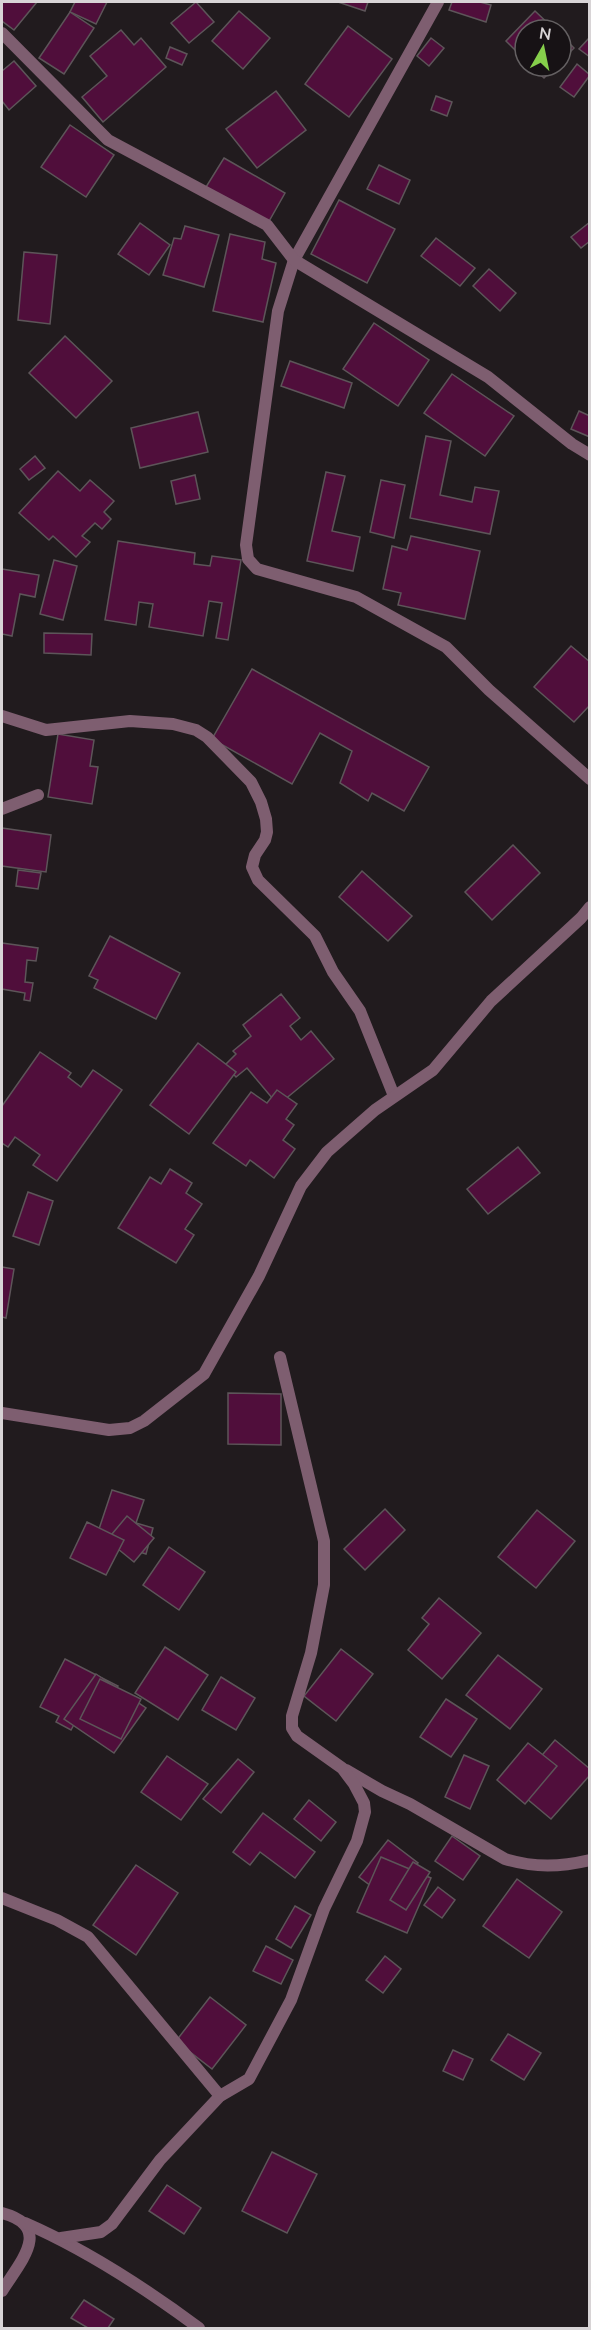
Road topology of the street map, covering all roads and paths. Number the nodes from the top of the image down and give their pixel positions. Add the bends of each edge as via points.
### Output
1 (438, 2) edge
2 (2, 33) edge
3 (294, 260) junction
4 (590, 455) edge
5 (2, 716) edge
6 (590, 779) edge
7 (38, 795) dead end
8 (2, 809) edge
9 (590, 907) edge
10 (394, 1096) junction
11 (280, 1357) dead end
12 (2, 1413) edge
13 (342, 1768) junction
14 (590, 1860) edge
15 (2, 1898) edge
16 (220, 2096) junction
17 (2, 2213) edge
18 (25, 2223) junction
19 (61, 2238) junction
20 (2, 2291) edge
21 (199, 2328) edge

1 - 3 street
2 - 3 street via 108,140 267,225
3 - 4 street via 488,377
3 - 6 street via 278,311 246,545 248,559 257,569 356,597 446,647
5 - 10 street via 46,730 130,721 173,724 207,737 251,782 261,802 267,832 253,861 253,871 315,936 333,972 360,1011
7 - 8 street
9 - 10 street via 491,1001 433,1070
10 - 12 street via 327,1152 301,1186 259,1276 204,1374 130,1428 110,1430
11 - 13 street via 324,1541 325,1562 324,1585 292,1728 297,1736
13 - 14 street via 505,1860 561,1866
13 - 16 street via 364,1803 357,1841 324,1909 291,2000 249,2079
15 - 16 street via 88,1937
16 - 19 street via 160,2160 112,2224 100,2232
17 - 18 street
18 - 19 street
18 - 20 street via 29,2246
19 - 21 street

